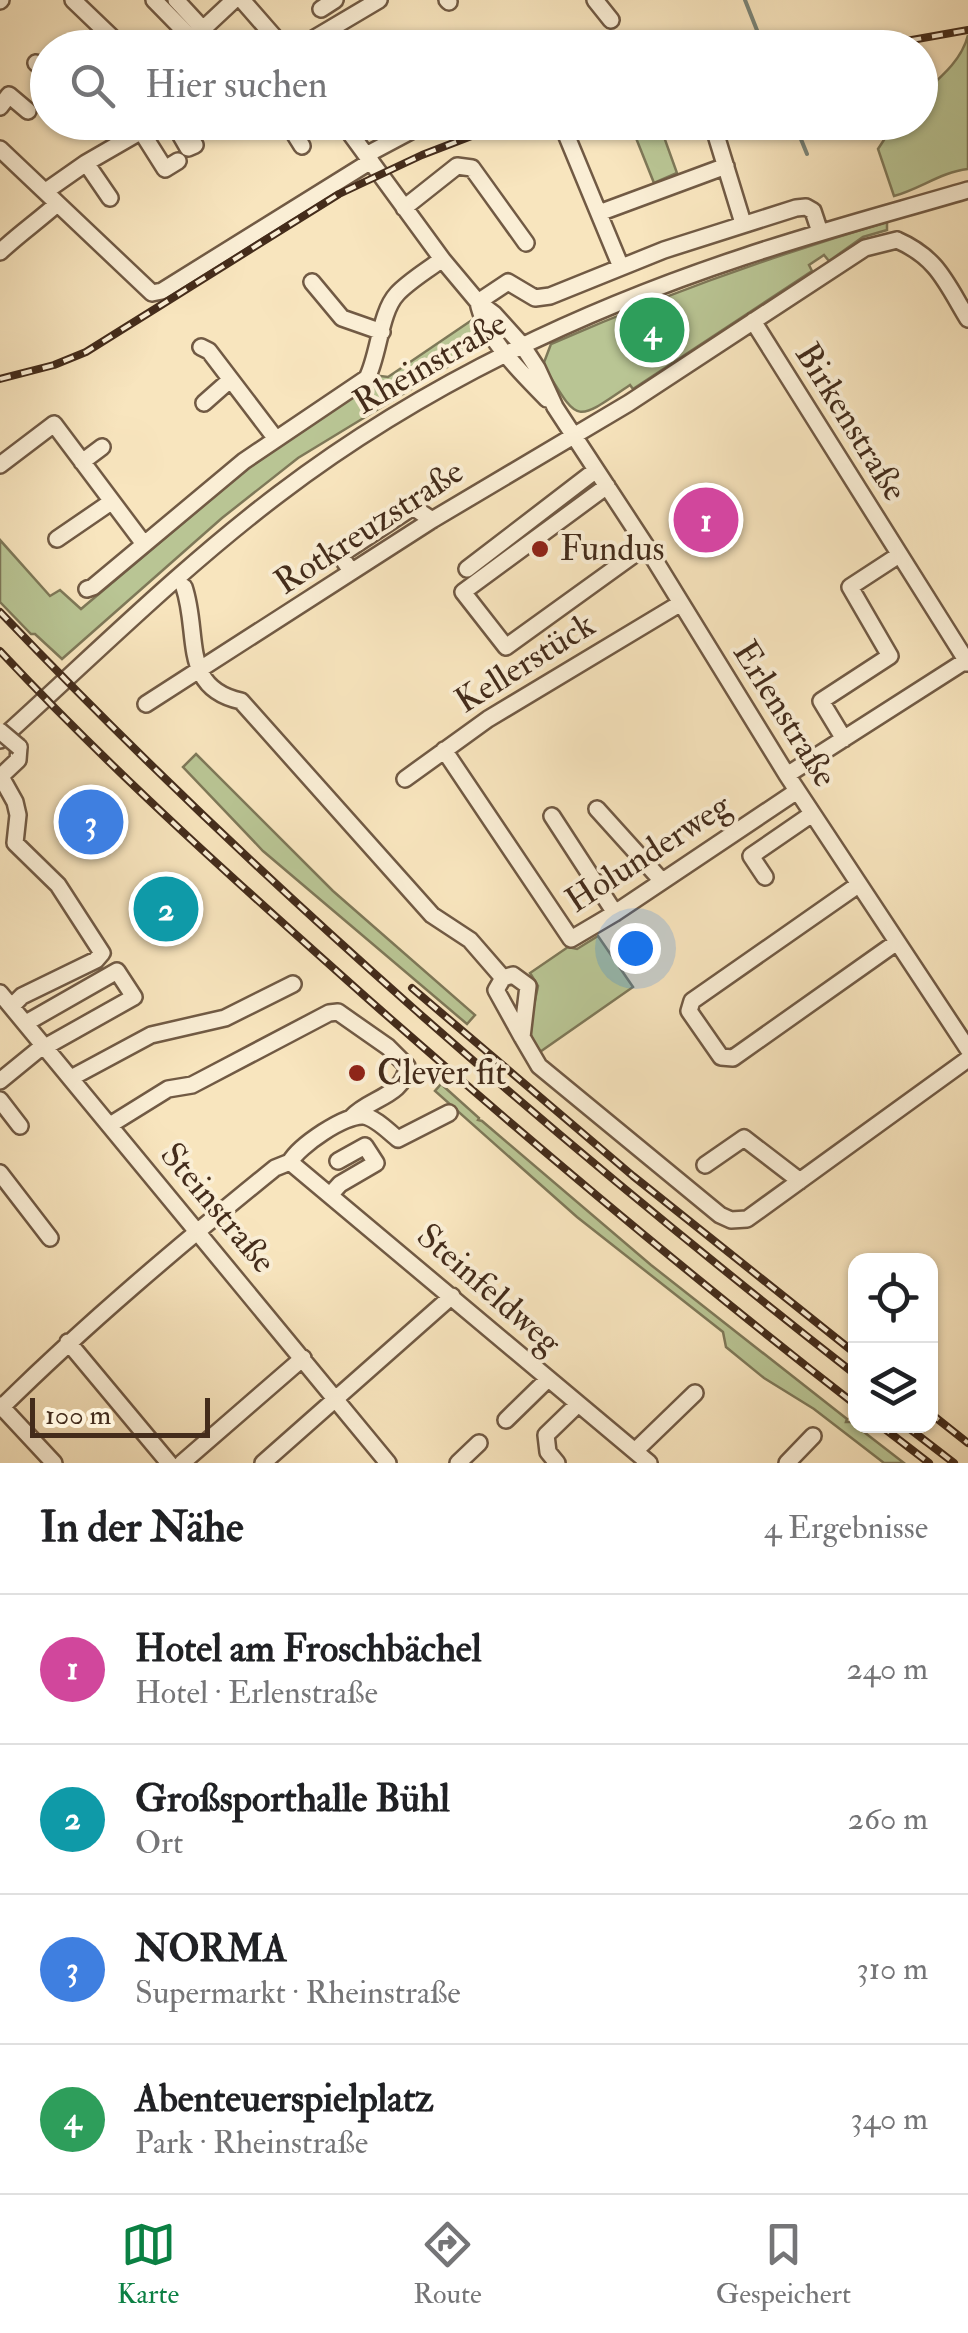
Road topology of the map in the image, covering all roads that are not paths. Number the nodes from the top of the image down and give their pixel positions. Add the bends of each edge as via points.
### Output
1 (73, 0) edge
2 (154, 0) edge
3 (176, 0) edge
4 (234, 0) edge
5 (242, 0) edge
6 (379, 0) edge
7 (595, 0) edge
8 (612, 20) dead end
9 (104, 30) edge
10 (183, 30) edge
11 (268, 30) edge
12 (328, 30) edge
13 (0, 107) edge
14 (28, 111) dead end
15 (118, 140) edge
16 (142, 140) edge
17 (184, 140) edge
18 (298, 140) edge
19 (355, 140) edge
20 (398, 140) edge
21 (568, 140) edge
22 (718, 140) edge
23 (195, 145) dead end
24 (302, 146) dead end
25 (0, 149) edge
26 (368, 158) junction
27 (178, 161) dead end
28 (86, 163) junction
29 (726, 166) junction
30 (968, 190) edge
31 (46, 191) junction
32 (110, 198) dead end
33 (58, 204) junction
34 (404, 208) junction
35 (898, 210) junction
36 (599, 213) junction
37 (743, 223) junction
38 (820, 232) junction
39 (897, 240) junction
40 (526, 243) dead end
41 (0, 252) edge
42 (442, 260) junction
43 (622, 267) junction
44 (312, 282) dead end
45 (478, 302) junction
46 (968, 319) edge
47 (753, 320) junction
48 (382, 332) junction
49 (202, 347) dead end
50 (514, 349) junction
51 (230, 380) junction
52 (204, 402) dead end
53 (574, 436) junction
54 (276, 439) junction
55 (102, 447) dead end
56 (82, 462) junction
57 (0, 465) edge
58 (596, 470) junction
59 (607, 486) junction
60 (112, 502) junction
61 (57, 539) dead end
62 (144, 544) junction
63 (646, 546) junction
64 (899, 554) junction
65 (467, 569) dead end
66 (184, 587) dead end
67 (87, 588) dead end
68 (680, 602) junction
69 (967, 662) edge
70 (198, 674) junction
71 (146, 704) dead end
72 (0, 731) edge
73 (844, 738) junction
74 (0, 740) edge
75 (444, 750) junction
76 (786, 775) junction
77 (1, 777) edge
78 (404, 779) dead end
79 (797, 791) junction
80 (596, 809) dead end
81 (812, 814) junction
82 (552, 816) dead end
83 (765, 878) dead end
84 (662, 881) junction
85 (858, 884) junction
86 (615, 913) junction
87 (897, 942) junction
88 (503, 978) junction
89 (293, 984) dead end
90 (0, 994) edge
91 (12, 1006) junction
92 (26, 1023) junction
93 (522, 1038) junction
94 (45, 1046) junction
95 (968, 1050) edge
96 (968, 1059) edge
97 (71, 1078) junction
98 (0, 1081) edge
99 (0, 1100) edge
100 (449, 1113) dead end
101 (352, 1117) junction
102 (110, 1125) junction
103 (20, 1126) dead end
104 (338, 1161) dead end
105 (290, 1162) junction
106 (705, 1165) dead end
107 (0, 1173) edge
108 (800, 1180) junction
109 (331, 1194) junction
110 (197, 1230) junction
111 (50, 1238) dead end
112 (452, 1296) junction
113 (68, 1342) junction
114 (303, 1358) junction
115 (548, 1378) junction
116 (695, 1393) dead end
117 (334, 1399) junction
118 (578, 1404) junction
119 (1, 1407) edge
120 (506, 1420) dead end
121 (813, 1436) dead end
122 (479, 1443) dead end
123 (635, 1451) junction
124 (54, 1463) edge
125 (170, 1463) edge
126 (182, 1463) edge
127 (263, 1463) edge
128 (388, 1463) edge
129 (458, 1463) edge
130 (556, 1463) edge
131 (649, 1463) edge
132 (787, 1463) edge

1 - 9 street
2 - 10 street
3 - 4 street via 203,29
5 - 11 street
6 - 12 street
7 - 8 street
13 - 14 street via 10,95
15 - 28 street
16 - 27 street via 164,169
17 - 23 street via 188,148
18 - 24 street
19 - 26 street, Erlenstraße
20 - 26 street
21 - 36 street
22 - 29 street
25 - 31 street
26 - 33 street via 152,293
26 - 34 street, Erlenstraße
28 - 31 street
28 - 32 street
29 - 36 street
29 - 37 street
30 - 35 street, Rheinstraße
31 - 33 street
33 - 41 street
34 - 40 street via 457,166 472,168
34 - 42 street, Erlenstraße
35 - 38 street, Rheinstraße
35 - 39 street
36 - 43 street
37 - 38 street via 806,207
37 - 43 street
38 - 50 street, Rheinstraße via 667,284
39 - 46 street via 933,262
39 - 47 street, Rotkreuzstraße via 865,248
42 - 45 street, Erlenstraße
42 - 48 street via 397,293
43 - 45 street via 541,299 508,282
44 - 48 street via 342,318
45 - 50 street, Erlenstraße via 494,314
47 - 53 street, Rotkreuzstraße
47 - 64 street, Birkenstraße
48 - 54 street via 367,378
49 - 51 street
50 - 53 street, Erlenstraße
50 - 74 street, Rheinstraße via 358,438 279,494
51 - 52 street
51 - 54 street
53 - 58 street, Erlenstraße
53 - 70 street, Rotkreuzstraße
54 - 62 street
55 - 56 street
56 - 57 street via 54,424
56 - 60 street
58 - 59 street, Erlenstraße
58 - 65 street
59 - 63 street, Erlenstraße
59 - 63 street via 463,592 506,647
60 - 61 street
60 - 62 street
62 - 67 street
63 - 68 street, Erlenstraße
64 - 69 street, Birkenstraße
64 - 73 street, Birkenstraße via 850,587 890,656 821,701
66 - 70 street
68 - 75 street, Kellerstück
68 - 76 street, Erlenstraße
69 - 73 street
70 - 71 street, Rotkreuzstraße
70 - 88 street via 220,697 241,701 432,914 470,940
72 - 77 street, bridge via 19,747 18,760
73 - 76 street
75 - 78 street, Kellerstück
75 - 86 street, Holunderweg via 566,936 578,937
76 - 79 street, Erlenstraße
77 - 91 street via 18,815 14,842 58,885 102,953
79 - 81 street, Erlenstraße
79 - 84 street, Holunderweg
80 - 84 street
81 - 83 street via 751,856
81 - 85 street, Erlenstraße
82 - 86 street
84 - 86 street, Holunderweg
85 - 87 street, Erlenstraße
85 - 87 street via 692,1001 689,1011 720,1057 733,1058
87 - 95 street, Erlenstraße
88 - 93 street via 497,998
88 - 93 street via 520,977 528,986
89 - 97 street via 226,1018 151,1035
90 - 91 street, Steinstraße
91 - 92 street, Steinstraße
92 - 94 street, Steinstraße
92 - 94 street via 117,971 134,997
93 - 108 street via 538,1066 720,1215 747,1219
94 - 97 street, Steinstraße
94 - 98 street
96 - 108 street
97 - 102 street, Steinstraße
99 - 103 street
100 - 101 street via 398,1138 368,1116
101 - 102 street via 399,1088 406,1066 338,1012 192,1085 168,1089
101 - 105 street via 302,1146
102 - 110 street, Steinstraße
104 - 109 street via 365,1146 376,1163
105 - 109 street, Steinfeldweg
105 - 110 street
106 - 108 street via 744,1138
107 - 111 street
109 - 112 street, Steinfeldweg
110 - 113 street
110 - 114 street, Steinstraße
112 - 115 street, Steinfeldweg
112 - 117 street
113 - 119 street
113 - 125 street
114 - 117 street, Steinstraße
114 - 126 street
115 - 118 street, Steinfeldweg
115 - 120 street
116 - 123 street
117 - 127 street
117 - 128 street, Steinstraße
118 - 123 street, Steinfeldweg
118 - 130 street via 546,1434
119 - 124 street
121 - 132 street
122 - 129 street
123 - 131 street, Steinfeldweg

